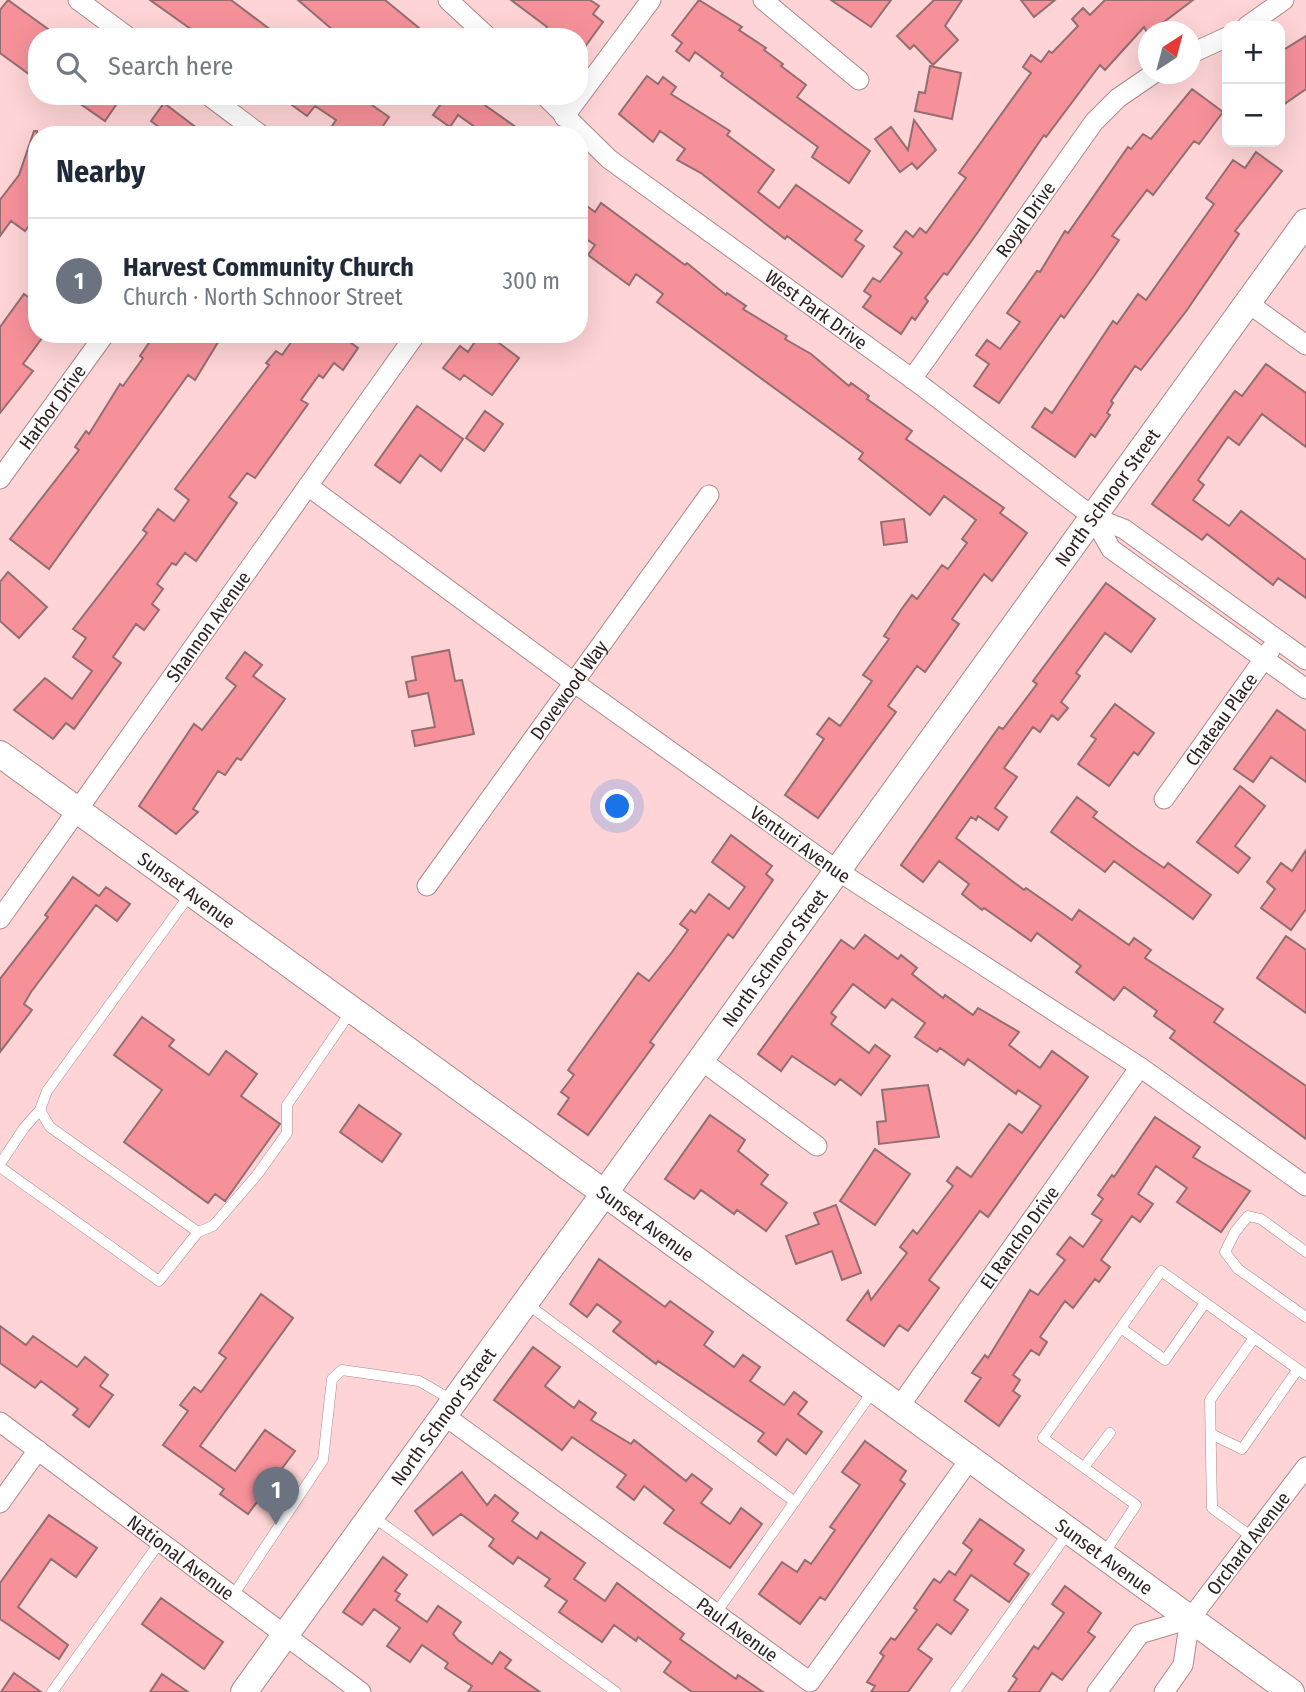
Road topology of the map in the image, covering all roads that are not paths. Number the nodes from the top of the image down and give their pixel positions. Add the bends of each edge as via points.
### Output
1 (78, 0) edge
2 (448, 0) edge
3 (651, 0) edge
4 (764, 0) edge
5 (1284, 0) edge
6 (1254, 21) edge
7 (116, 28) edge
8 (478, 28) edge
9 (1222, 39) edge
10 (1201, 49) edge
11 (859, 80) dead end
12 (1138, 84) edge
13 (588, 85) edge
14 (220, 105) edge
15 (553, 105) edge
16 (573, 105) edge
17 (564, 117) junction
18 (245, 126) edge
19 (574, 126) edge
20 (588, 139) edge
21 (1306, 222) edge
22 (1248, 303) junction
23 (98, 343) edge
24 (410, 343) edge
25 (1306, 345) edge
26 (912, 379) junction
27 (0, 479) edge
28 (308, 486) junction
29 (709, 495) dead end
30 (1093, 517) junction
31 (1277, 639) junction
32 (1264, 659) junction
33 (1306, 660) edge
34 (572, 681) junction
35 (1306, 689) edge
36 (0, 754) edge
37 (1164, 799) dead end
38 (77, 810) junction
39 (838, 871) junction
40 (427, 886) dead end
41 (192, 893) junction
42 (0, 919) edge
43 (352, 1010) junction
44 (702, 1061) junction
45 (1140, 1067) junction
46 (40, 1110) junction
47 (817, 1146) dead end
48 (0, 1166) edge
49 (1306, 1186) edge
50 (605, 1195) junction
51 (198, 1232) junction
52 (1306, 1252) edge
53 (1205, 1303) junction
54 (527, 1304) junction
55 (1306, 1317) edge
56 (1121, 1328) junction
57 (1254, 1338) junction
58 (1302, 1372) edge
59 (874, 1389) junction
60 (899, 1407) junction
61 (450, 1409) junction
62 (0, 1422) edge
63 (1111, 1433) dead end
64 (1211, 1434) junction
65 (38, 1450) junction
66 (970, 1459) junction
67 (1306, 1466) edge
68 (1084, 1468) junction
69 (795, 1502) junction
70 (0, 1503) edge
71 (372, 1516) junction
72 (1069, 1531) junction
73 (1252, 1537) junction
74 (160, 1542) junction
75 (1103, 1555) junction
76 (232, 1597) junction
77 (716, 1614) junction
78 (1190, 1619) junction
79 (284, 1636) junction
80 (52, 1692) edge
81 (244, 1692) edge
82 (361, 1692) edge
83 (615, 1692) edge
84 (955, 1692) edge
85 (1097, 1692) edge
86 (1164, 1692) edge
87 (1291, 1692) edge

1 - 7 street
2 - 8 street
3 - 13 street
4 - 11 street
5 - 6 street
9 - 10 street
12 - 26 street, Royal Drive via 1094,122
14 - 18 street
15 - 17 street, West Park Drive
16 - 17 street
17 - 19 street, West Park Drive
20 - 26 street, West Park Drive
21 - 22 street, North Schnoor Street
22 - 25 street
22 - 30 street, North Schnoor Street
23 - 27 street, Harbor Drive
24 - 28 street, Shannon Avenue
26 - 30 street, West Park Drive
28 - 34 street, Venturi Avenue
28 - 38 street, Shannon Avenue
29 - 34 street, Dovewood Way
30 - 31 street, West Park Drive via 1124,529
30 - 32 street, West Park Drive via 1111,549
30 - 39 street, North Schnoor Street
31 - 32 street, Chateau Place
31 - 33 street, West Park Drive
32 - 35 street, West Park Drive
32 - 37 street, Chateau Place
34 - 39 street, Venturi Avenue
34 - 40 street, Dovewood Way
36 - 38 street, Sunset Avenue
38 - 41 street, Sunset Avenue
38 - 42 street, Shannon Avenue
39 - 44 street, North Schnoor Street
39 - 45 street, Venturi Avenue
41 - 43 street, Sunset Avenue
41 - 46 lane via 47,1091
43 - 50 street, Sunset Avenue
43 - 51 lane via 287,1105 287,1133 213,1226
44 - 47 street
44 - 50 street, North Schnoor Street
45 - 49 street, Venturi Avenue
45 - 60 street, El Rancho Drive
46 - 48 lane
46 - 51 lane via 50,1128
48 - 51 lane via 159,1281
50 - 54 street, North Schnoor Street
50 - 59 street, Sunset Avenue
52 - 55 lane via 1261,1219 1248,1216 1226,1252 1231,1262
53 - 56 lane via 1161,1271
53 - 56 lane via 1165,1360
53 - 57 lane
54 - 61 street, North Schnoor Street
54 - 69 lane
56 - 68 lane via 1043,1438
57 - 58 lane
57 - 64 lane via 1210,1400
58 - 64 lane via 1241,1448
59 - 60 street, Sunset Avenue
59 - 69 lane
60 - 66 street, Sunset Avenue
61 - 71 street, North Schnoor Street
61 - 76 lane via 419,1381 342,1370 332,1379 323,1460
61 - 77 street, Paul Avenue
62 - 65 street, National Avenue
63 - 68 lane
64 - 73 lane via 1212,1508
65 - 70 street
65 - 74 street, National Avenue
66 - 72 street, Sunset Avenue
66 - 77 street, Paul Avenue via 810,1682
67 - 73 street, Orchard Avenue
68 - 75 lane via 1136,1505
69 - 77 lane
71 - 79 street, North Schnoor Street
71 - 83 lane
72 - 75 street, Sunset Avenue
72 - 84 lane
73 - 78 street, Orchard Avenue
74 - 76 street, National Avenue
74 - 80 lane
75 - 78 street, Sunset Avenue
76 - 79 street, National Avenue
78 - 85 street via 1140,1634
78 - 86 street via 1183,1665
78 - 87 street, Sunset Avenue
79 - 81 street, North Schnoor Street
79 - 82 street, National Avenue

